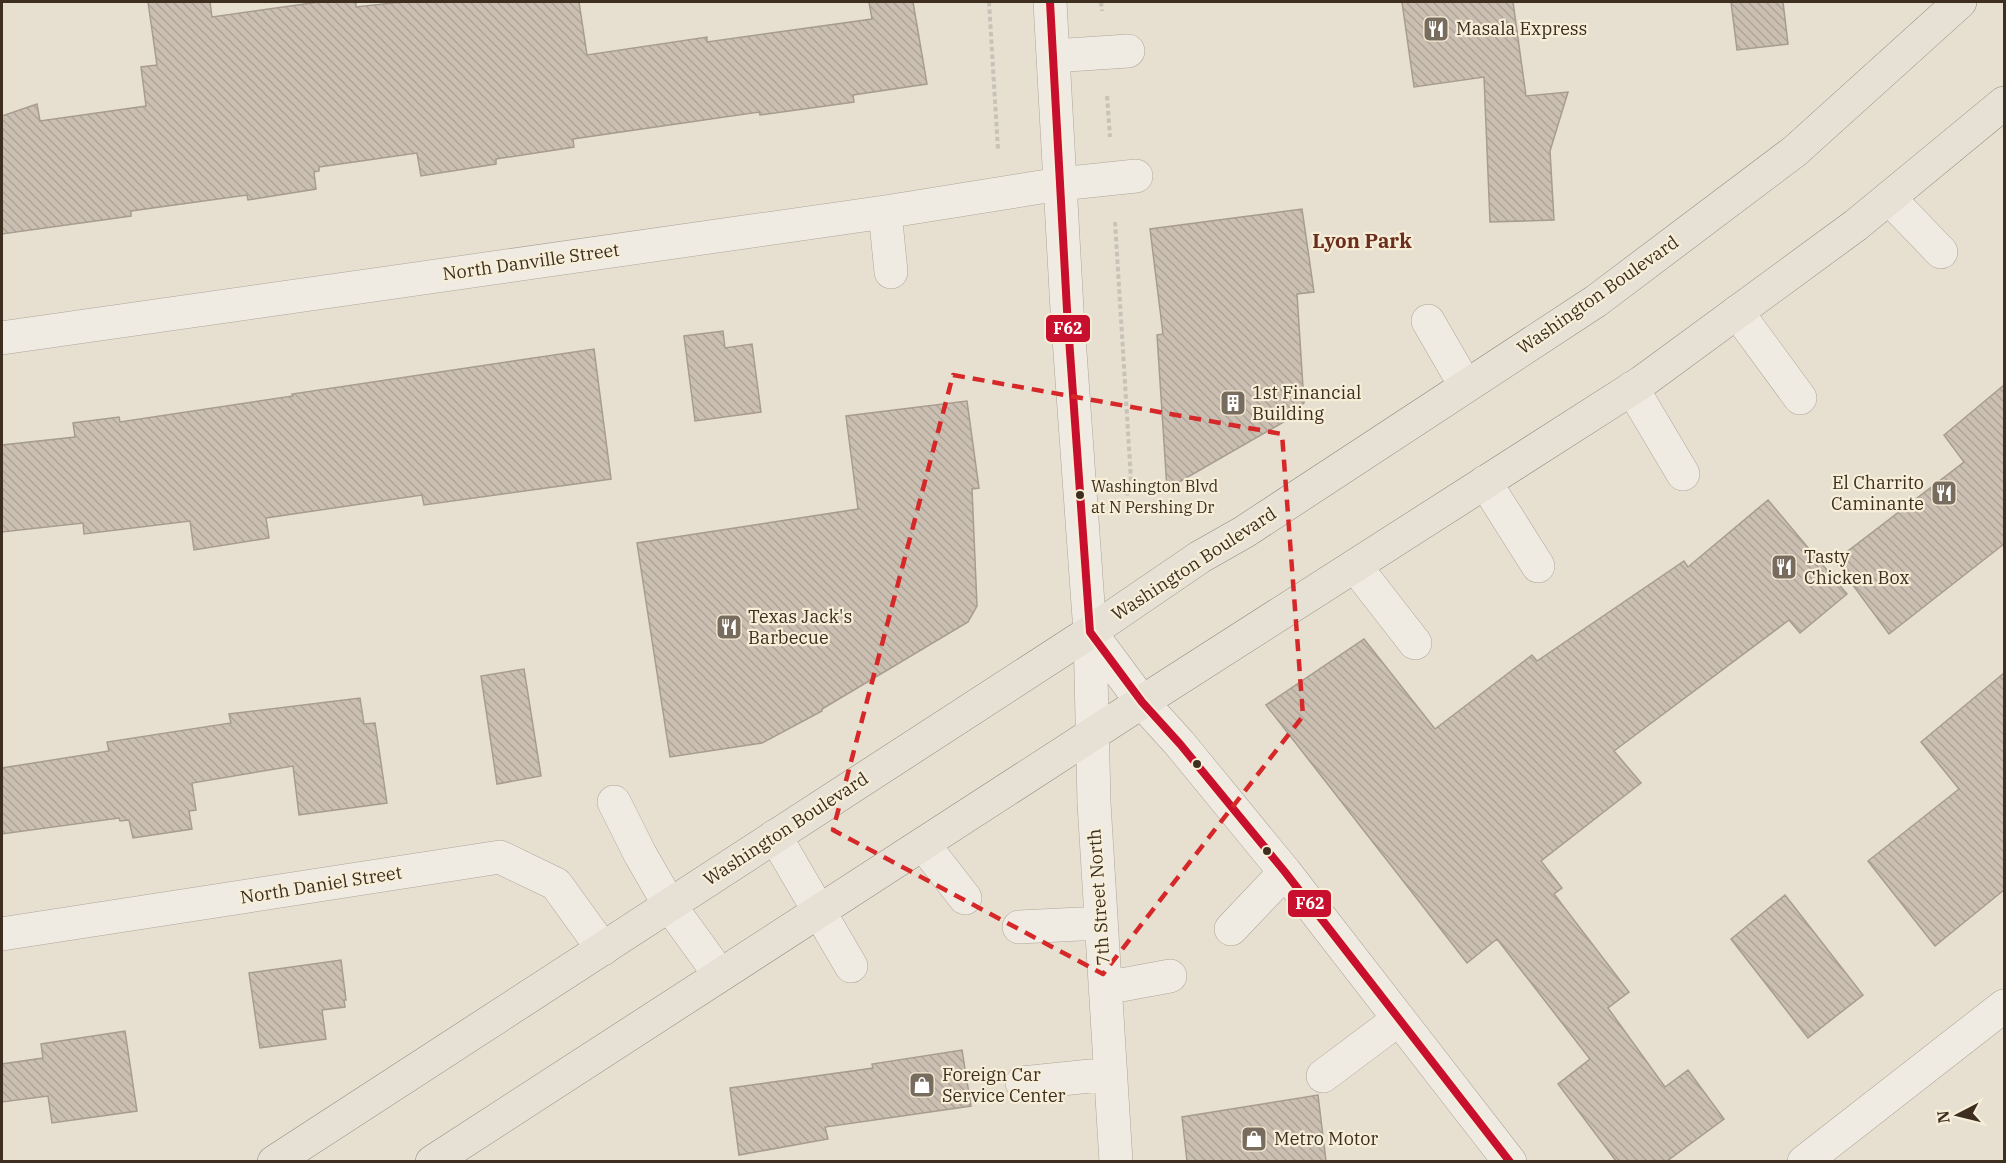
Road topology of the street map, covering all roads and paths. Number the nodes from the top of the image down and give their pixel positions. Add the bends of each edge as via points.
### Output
1 (1050, 2) edge
2 (1101, 2) edge
3 (1960, 2) edge
4 (1116, 52) junction
5 (1053, 56) junction
6 (2004, 103) edge
7 (1124, 177) junction
8 (1060, 184) junction
9 (1889, 198) junction
10 (885, 212) junction
11 (1941, 252) dead end
12 (891, 272) dead end
13 (1737, 312) junction
14 (1428, 321) dead end
15 (2, 338) edge
16 (1466, 386) junction
17 (1632, 388) junction
18 (1800, 398) dead end
19 (1683, 474) dead end
20 (1485, 483) junction
21 (1125, 499) dead end
22 (1355, 566) junction
23 (1538, 566) dead end
24 (1090, 632) junction
25 (1415, 643) dead end
26 (1142, 702) junction
27 (1091, 735) junction
28 (614, 802) dead end
29 (775, 836) junction
30 (923, 844) junction
31 (1285, 873) junction
32 (965, 898) dead end
33 (669, 906) junction
34 (820, 910) junction
35 (1101, 922) junction
36 (1019, 927) dead end
37 (1231, 929) dead end
38 (2, 934) edge
39 (603, 949) junction
40 (851, 966) dead end
41 (720, 975) junction
42 (1170, 976) dead end
43 (1105, 988) junction
44 (2004, 1006) edge
45 (1399, 1019) junction
46 (1110, 1074) junction
47 (1323, 1076) dead end
48 (1022, 1083) dead end
49 (274, 1161) edge
50 (432, 1161) edge
51 (1116, 1161) edge
52 (1510, 1161) edge
53 (1804, 1161) edge

1 - 5 street, 7th Street North
2 - 4 path
3 - 16 main road, Washington Boulevard via 1795,151 1596,301
4 - 5 street
4 - 7 path
5 - 8 street, 7th Street North
6 - 9 main road
7 - 8 street, North Danville Street
7 - 21 path via 1131,480
8 - 10 street, North Danville Street
8 - 24 street, 7th Street North
9 - 11 street
9 - 13 main road
10 - 12 street
10 - 15 street, North Danville Street
13 - 17 main road
13 - 18 street
14 - 16 street
16 - 24 main road, Washington Boulevard
17 - 19 street
17 - 20 main road
20 - 22 main road
20 - 23 street
22 - 25 street
22 - 26 main road
24 - 26 street
24 - 27 street, 7th Street North
24 - 29 main road, Washington Boulevard
26 - 27 main road
26 - 31 street
27 - 30 main road
27 - 35 street, 7th Street North
28 - 33 street
29 - 33 main road, Washington Boulevard
29 - 34 street
30 - 32 street
30 - 34 main road
31 - 37 street
31 - 45 street
33 - 39 main road, Washington Boulevard
33 - 41 street
34 - 40 street
34 - 41 main road
35 - 36 street
35 - 43 street, 7th Street North
38 - 39 street, North Daniel Street via 500,857 556,884
39 - 49 main road, Washington Boulevard
41 - 50 main road
42 - 43 street
43 - 46 street, 7th Street North
44 - 53 street
45 - 47 street
45 - 52 street
46 - 48 street
46 - 51 street, 7th Street North

